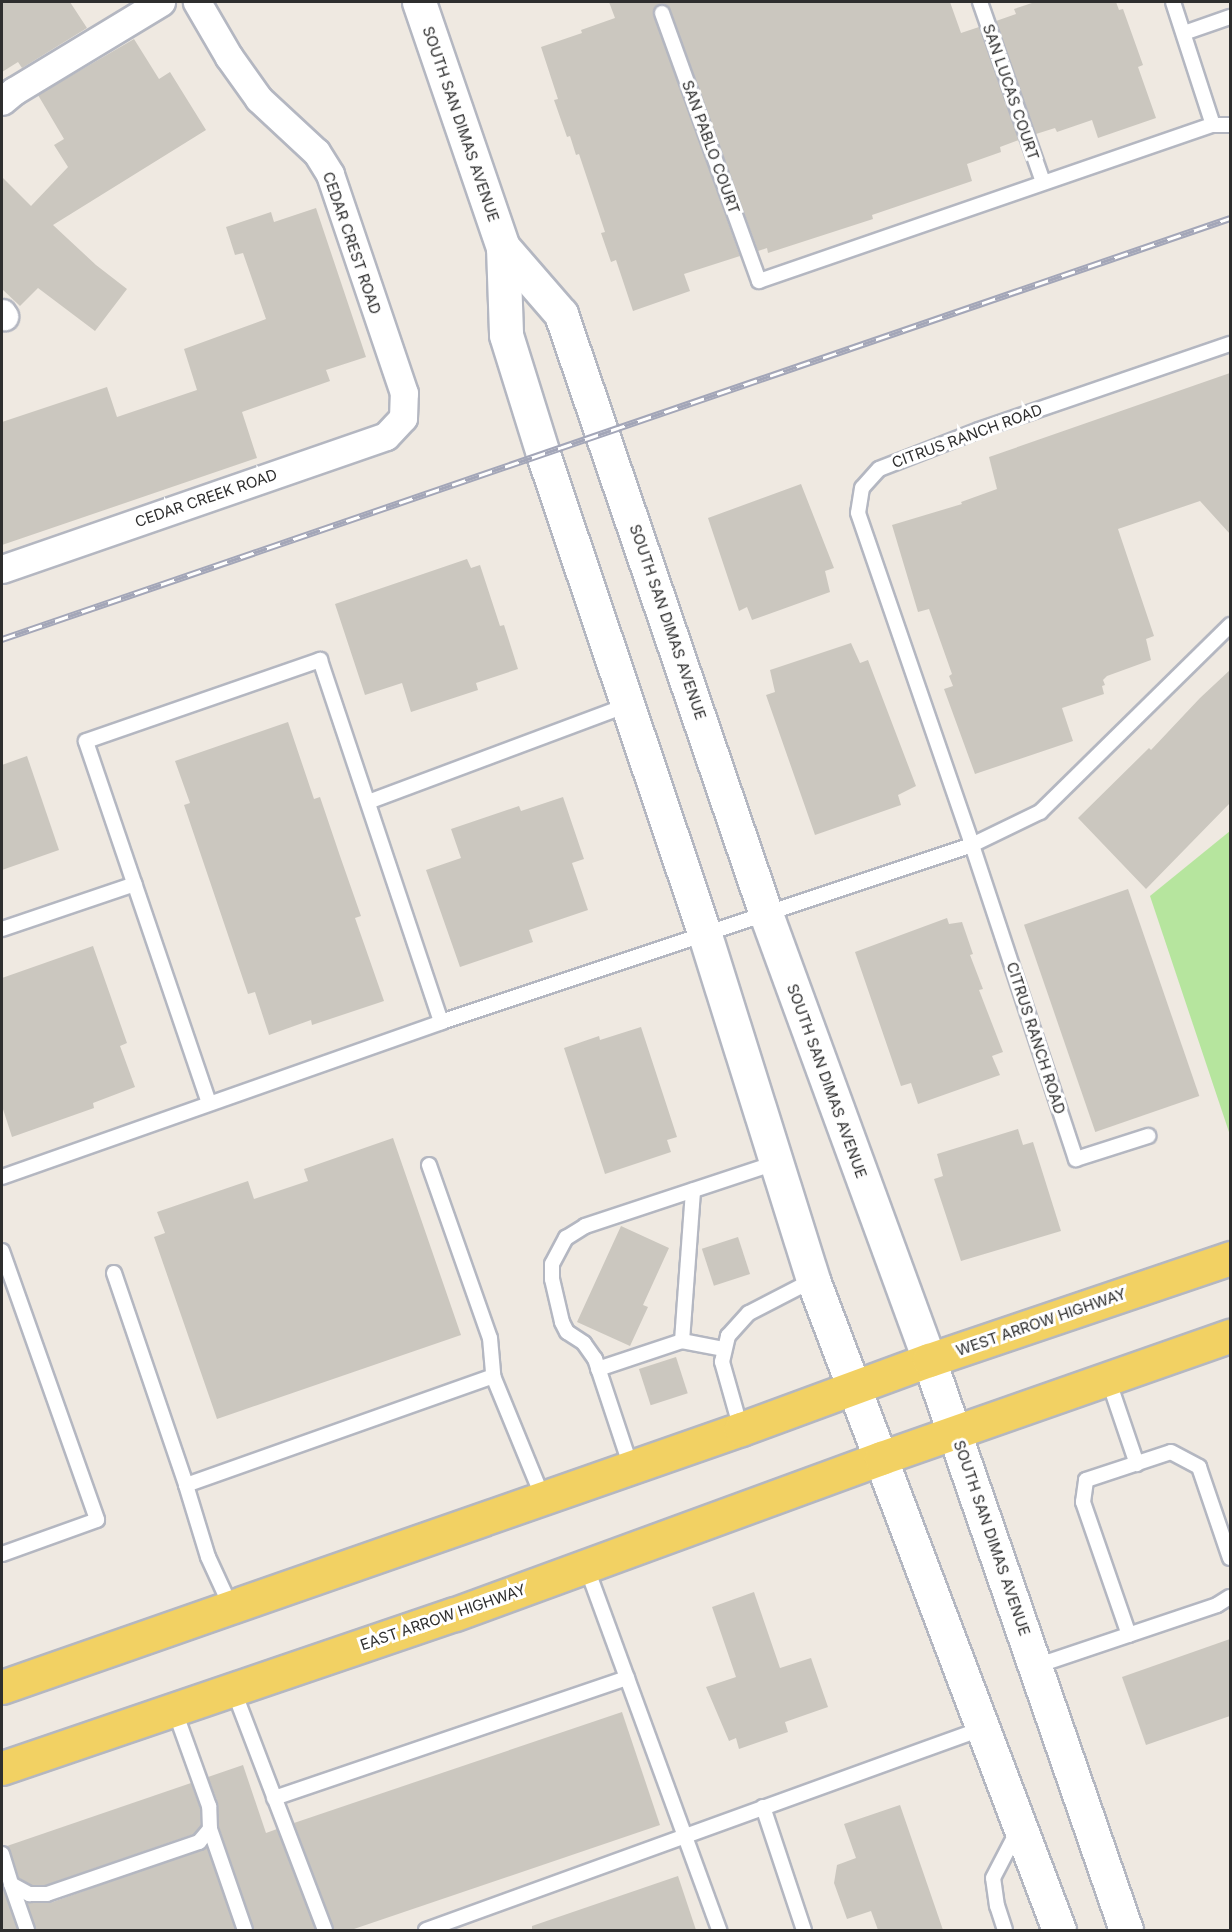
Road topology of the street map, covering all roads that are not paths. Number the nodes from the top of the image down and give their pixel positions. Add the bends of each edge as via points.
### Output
1 (161, 2) edge
2 (197, 2) edge
3 (419, 2) edge
4 (980, 2) edge
5 (1173, 2) edge
6 (662, 13) dead end
7 (1230, 17) edge
8 (1184, 33) junction
9 (2, 101) edge
10 (1214, 125) junction
11 (1230, 125) edge
12 (1043, 182) junction
13 (503, 247) junction
14 (1230, 344) edge
15 (403, 418) joint
16 (2, 568) edge
17 (1230, 625) edge
18 (628, 705) junction
19 (368, 802) junction
20 (972, 845) junction
21 (135, 884) junction
22 (766, 914) junction
23 (2, 929) edge
24 (705, 935) junction
25 (441, 1022) junction
26 (209, 1103) junction
27 (1148, 1136) dead end
28 (775, 1163) junction
29 (429, 1165) dead end
30 (2, 1177) edge
31 (693, 1190) junction
32 (2, 1251) edge
33 (1230, 1258) edge
34 (114, 1273) dead end
35 (813, 1280) junction
36 (1230, 1336) edge
37 (682, 1341) junction
38 (724, 1349) junction
39 (929, 1360) junction
40 (598, 1369) junction
41 (493, 1376) junction
42 (1108, 1379) junction
43 (852, 1388) junction
44 (741, 1430) junction
45 (955, 1433) junction
46 (881, 1458) junction
47 (1137, 1464) junction
48 (631, 1467) junction
49 (186, 1485) junction
50 (543, 1498) junction
51 (2, 1554) edge
52 (1230, 1558) edge
53 (586, 1566) junction
54 (1230, 1597) edge
55 (231, 1607) junction
56 (1129, 1635) junction
57 (1036, 1666) junction
58 (627, 1678) junction
59 (2, 1687) edge
60 (232, 1689) junction
61 (174, 1709) junction
62 (981, 1729) junction
63 (2, 1768) edge
64 (274, 1798) junction
65 (762, 1807) junction
66 (210, 1829) junction
67 (1019, 1829) junction
68 (684, 1835) junction
69 (2, 1854) edge
70 (12, 1884) junction
71 (27, 1930) edge
72 (245, 1930) edge
73 (325, 1930) edge
74 (426, 1930) edge
75 (719, 1930) edge
76 (804, 1930) edge
77 (1005, 1930) edge
78 (1059, 1930) edge
79 (1126, 1930) edge

1 - 9 street
2 - 15 street, CEDAR CREST ROAD via 259,99 316,152 330,174 404,393
3 - 13 street, SOUTH SAN DIMAS AVENUE
4 - 12 lane, SAN LUCAS COURT
5 - 8 lane
6 - 12 lane, SAN PABLO COURT via 759,281
7 - 8 lane
8 - 10 lane
10 - 11 lane
10 - 12 lane
13 - 18 street, SOUTH SAN DIMAS AVENUE via 506,335
13 - 22 street, SOUTH SAN DIMAS AVENUE via 561,314
14 - 20 lane, CITRUS RANCH ROAD via 979,430 879,469 862,488 858,513
15 - 16 street, CEDAR CREEK ROAD via 386,436
17 - 20 lane via 1040,812
18 - 19 lane
18 - 24 street, SOUTH SAN DIMAS AVENUE
19 - 21 lane via 320,660 86,741
19 - 25 lane
20 - 22 lane
20 - 27 lane, CITRUS RANCH ROAD via 1076,1160
21 - 23 lane
21 - 26 lane
22 - 24 lane
22 - 39 street, SOUTH SAN DIMAS AVENUE
24 - 25 lane
24 - 28 street, SOUTH SAN DIMAS AVENUE
25 - 26 lane
26 - 30 lane
28 - 31 lane
28 - 35 street, SOUTH SAN DIMAS AVENUE
29 - 41 lane via 490,1338
31 - 37 lane
31 - 40 lane via 585,1226 566,1238 552,1264 562,1322 567,1332 584,1343
32 - 51 lane via 97,1520
33 - 39 main road, WEST ARROW HIGHWAY
34 - 49 lane
35 - 38 lane via 749,1313 728,1336
35 - 43 street, SOUTH SAN DIMAS AVENUE
36 - 42 main road
37 - 38 lane
37 - 40 lane
38 - 44 lane via 722,1362
39 - 43 main road, WEST ARROW HIGHWAY
39 - 45 street, SOUTH SAN DIMAS AVENUE
40 - 48 lane
41 - 49 lane
41 - 50 lane
42 - 45 main road
42 - 47 lane
43 - 44 main road
43 - 46 street, SOUTH SAN DIMAS AVENUE
44 - 48 main road
45 - 46 main road
45 - 57 street, SOUTH SAN DIMAS AVENUE
46 - 53 main road, EAST ARROW HIGHWAY
46 - 62 street, SOUTH SAN DIMAS AVENUE
47 - 52 lane via 1171,1452 1199,1467
47 - 56 lane via 1086,1479 1083,1502
48 - 50 main road
49 - 55 lane via 208,1557
50 - 55 main road
53 - 58 lane
53 - 60 main road, EAST ARROW HIGHWAY
54 - 56 lane
55 - 59 main road
56 - 57 lane
57 - 79 street, SOUTH SAN DIMAS AVENUE
58 - 64 lane
58 - 68 lane
60 - 61 main road, EAST ARROW HIGHWAY
60 - 64 lane
61 - 63 main road, EAST ARROW HIGHWAY
61 - 66 lane via 209,1806
62 - 65 lane
62 - 67 street, SOUTH SAN DIMAS AVENUE
64 - 73 lane
65 - 68 lane
65 - 76 lane
66 - 70 lane via 199,1842 47,1894 29,1894
66 - 72 lane
67 - 77 lane via 993,1878
67 - 78 street, SOUTH SAN DIMAS AVENUE
68 - 74 lane
68 - 75 lane
69 - 70 lane
70 - 71 lane

